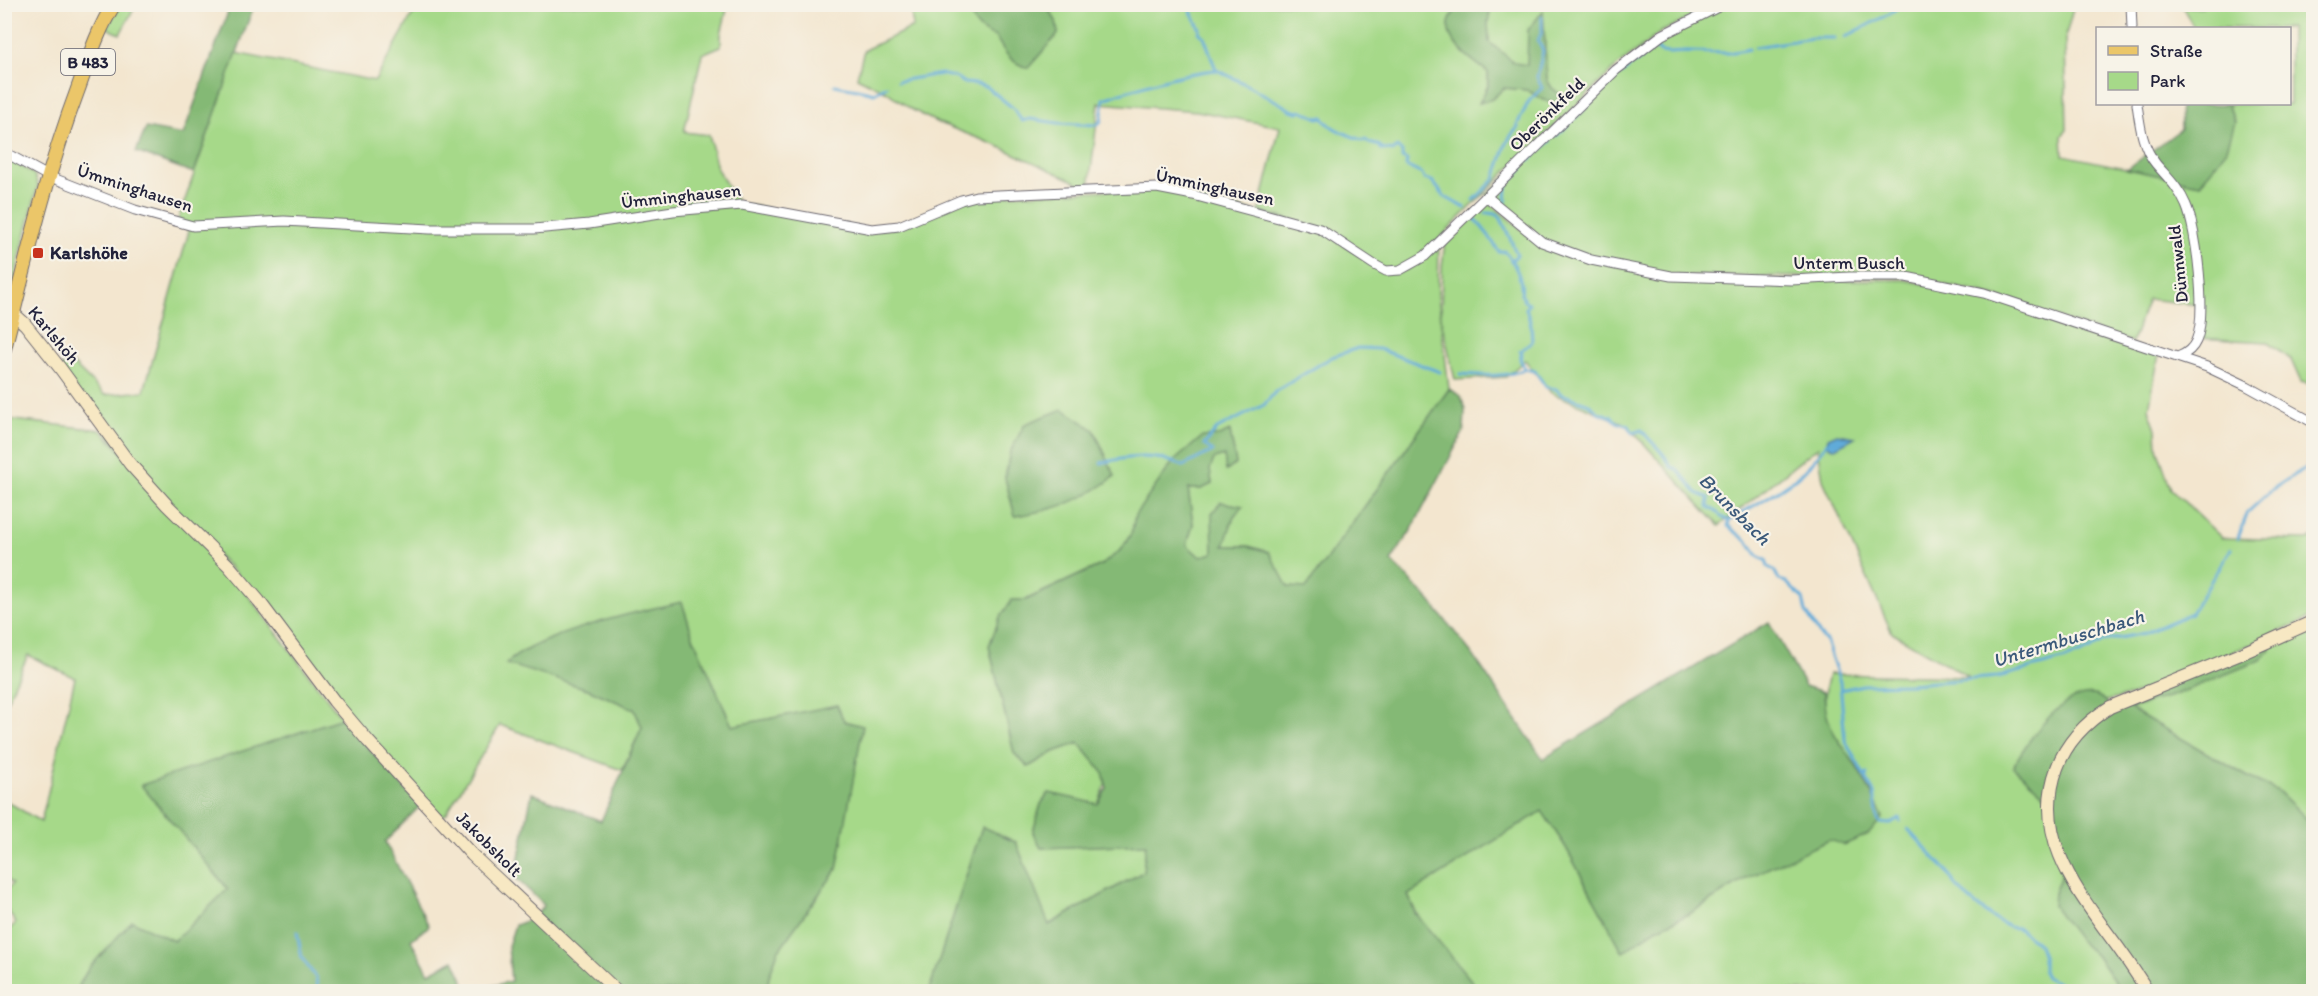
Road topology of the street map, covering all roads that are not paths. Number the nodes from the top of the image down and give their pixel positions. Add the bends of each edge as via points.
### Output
1 (114, 4) edge
2 (1724, 4) edge
3 (2131, 4) edge
4 (2132, 27) edge
5 (2137, 105) edge
6 (4, 152) edge
7 (48, 176) junction
8 (1486, 196) junction
9 (1407, 267) joint
10 (13, 313) junction
11 (4, 349) edge
12 (2180, 356) junction
13 (2313, 423) edge
14 (2313, 621) edge
15 (424, 802) joint
16 (618, 992) edge
17 (2148, 992) edge

1 - 7 main road, B 483 via 84,73
2 - 8 street, Oberönkfeld via 1684,22 1642,49
3 - 4 street
5 - 12 street, Dünnwald via 2144,143 2151,158 2182,195 2195,234 2200,305 2197,338
6 - 7 street, Ümminghausen
7 - 9 street, Ümminghausen via 135,210 193,226 284,221 430,229 534,229 742,205 838,224 890,228 976,196 1157,188 1320,229 1386,271
7 - 10 main road, B 483
8 - 9 street, Oberönkfeld via 1425,256
8 - 12 street, Unterm Busch via 1542,242 1591,260 1671,276 1906,278 1984,293
10 - 11 main road, Karlshöh / B 483
10 - 15 main road, Karlshöh via 26,324 149,486 229,566 334,701
12 - 13 street, Unterm Busch via 2247,386
14 - 17 main road via 2110,707 2079,732 2060,762 2050,797 2050,818 2060,859 2079,894
15 - 16 main road, Jakobsholt via 472,855

